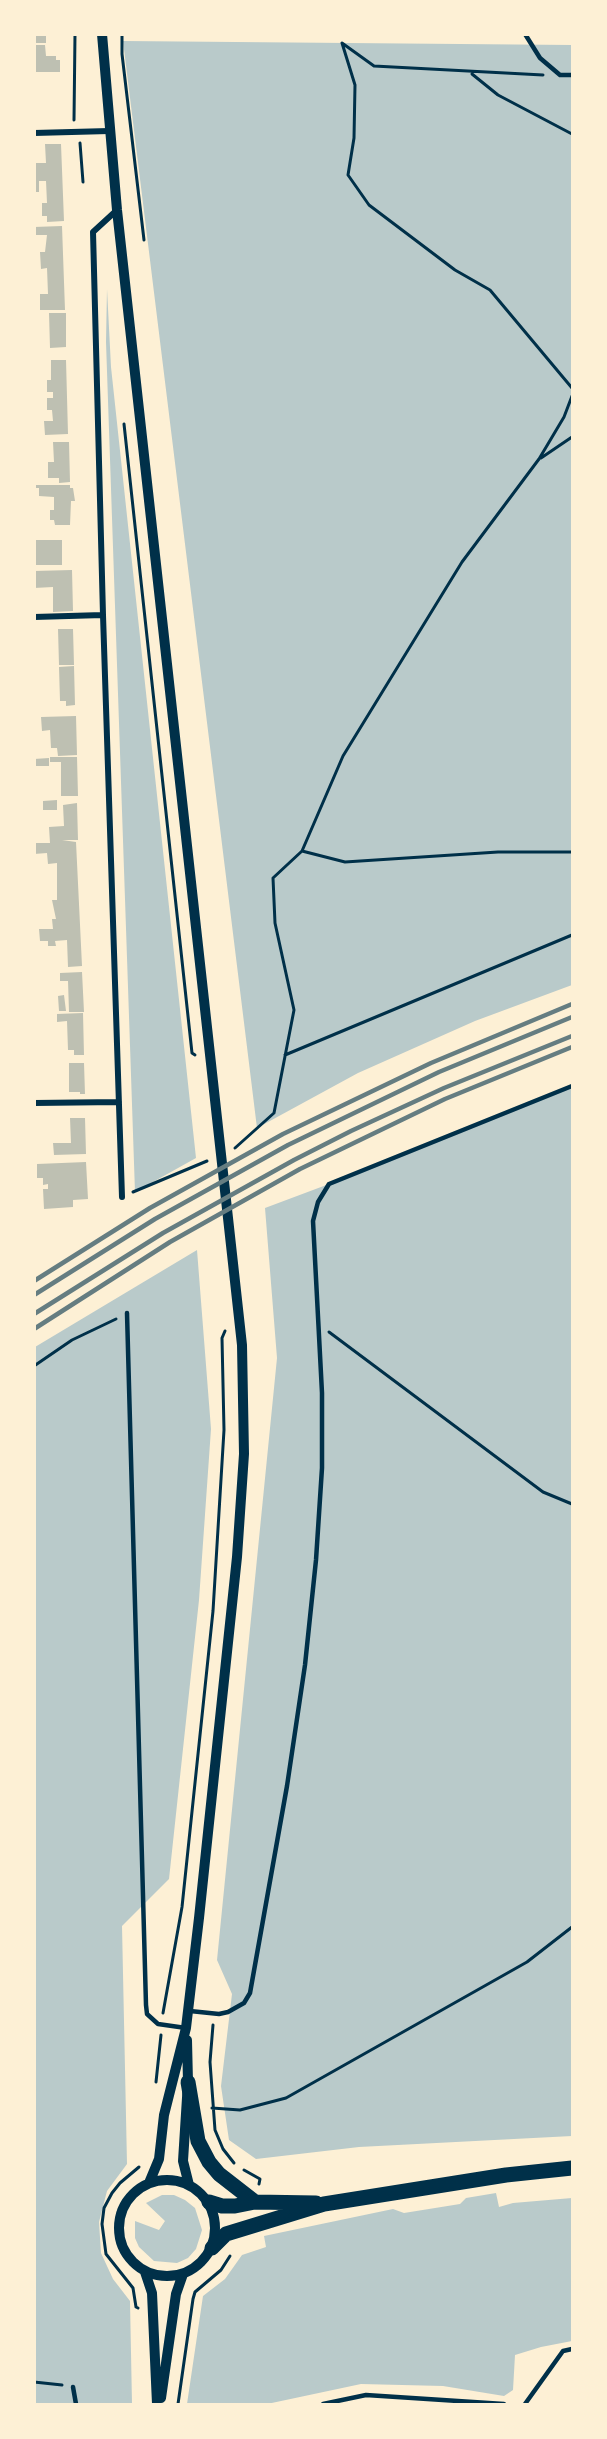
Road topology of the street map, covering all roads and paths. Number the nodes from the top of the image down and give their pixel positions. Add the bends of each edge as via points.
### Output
1 (75, 34) edge
2 (102, 34) edge
3 (122, 34) edge
4 (525, 34) edge
5 (470, 72) junction
6 (560, 75) junction
7 (573, 75) edge
8 (110, 130) junction
9 (74, 132) junction
10 (34, 133) edge
11 (573, 134) edge
12 (83, 182) dead end
13 (117, 210) junction
14 (144, 240) dead end
15 (573, 388) edge
16 (573, 396) edge
17 (123, 414) dead end
18 (573, 436) edge
19 (539, 459) junction
20 (103, 615) junction
21 (34, 617) edge
22 (302, 851) junction
23 (573, 852) edge
24 (573, 935) edge
25 (213, 1075) junction
26 (573, 1086) edge
27 (119, 1102) junction
28 (34, 1103) edge
29 (122, 1197) dead end
30 (127, 1313) joint
31 (318, 1324) junction
32 (226, 1328) dead end
33 (34, 1366) edge
34 (573, 1504) edge
35 (573, 1928) edge
36 (188, 2010) junction
37 (162, 2025) junction
38 (186, 2028) junction
39 (188, 2082) junction
40 (154, 2090) dead end
41 (212, 2108) dead end
42 (142, 2163) dead end
43 (573, 2168) edge
44 (149, 2183) junction
45 (189, 2185) junction
46 (209, 2202) junction
47 (255, 2202) junction
48 (324, 2204) junction
49 (212, 2248) junction
50 (145, 2272) junction
51 (183, 2274) junction
52 (152, 2309) junction
53 (174, 2310) junction
54 (573, 2349) edge
55 (34, 2382) edge
56 (73, 2387) joint
57 (76, 2404) edge
58 (158, 2404) edge
59 (178, 2404) edge
60 (323, 2404) edge
61 (504, 2404) edge
62 (525, 2404) edge

1 - 9 path
2 - 8 street
3 - 14 path
4 - 6 lane via 540,58
5 - 6 path
5 - 11 path via 498,95
5 - 15 path via 374,66 342,43 355,85 354,138 348,175 369,204 456,270 490,290
6 - 7 lane
8 - 9 street
8 - 13 street
9 - 10 street
9 - 12 path via 81,145
13 - 20 street via 93,232
13 - 25 street
16 - 19 path
17 - 25 path via 192,1053
18 - 19 path
19 - 22 path via 462,562 343,756
20 - 21 street
20 - 27 street
22 - 23 path via 345,862 498,852
22 - 24 path via 273,878 275,923 294,1010 285,1055
25 - 36 street via 242,1345 243,1454 237,1557
26 - 31 lane via 329,1184 313,1221
27 - 28 street
27 - 29 street
30 - 33 path via 72,1340
30 - 37 lane via 146,2005 152,2021
31 - 34 path via 543,1492
31 - 36 lane via 322,1468 314,1583 290,1764 250,1993 244,2003 228,2012
32 - 37 path via 222,1338 224,1430 213,1611 182,1907
35 - 41 path via 527,1962 286,2098 240,2110
36 - 38 street
37 - 38 lane
37 - 40 path
38 - 39 street
38 - 44 street via 164,2115 159,2159
39 - 45 street via 183,2161
39 - 47 main road via 198,2141 209,2162
42 - 52 path via 112,2193 104,2208 102,2240 113,2265 133,2288 136,2307
43 - 48 main road
44 - 45 street via 177,2180
44 - 50 street via 130,2197 120,2220 119,2236 124,2250
45 - 46 street
46 - 47 main road via 228,2206
46 - 49 street via 216,2228
47 - 48 main road
48 - 49 main road via 226,2234
49 - 51 street via 202,2262
50 - 51 street via 157,2277
50 - 52 street
51 - 53 street
52 - 58 street
53 - 58 street
53 - 59 path via 191,2311
54 - 62 lane via 563,2351
55 - 56 path
56 - 57 lane
60 - 61 lane via 366,2395

